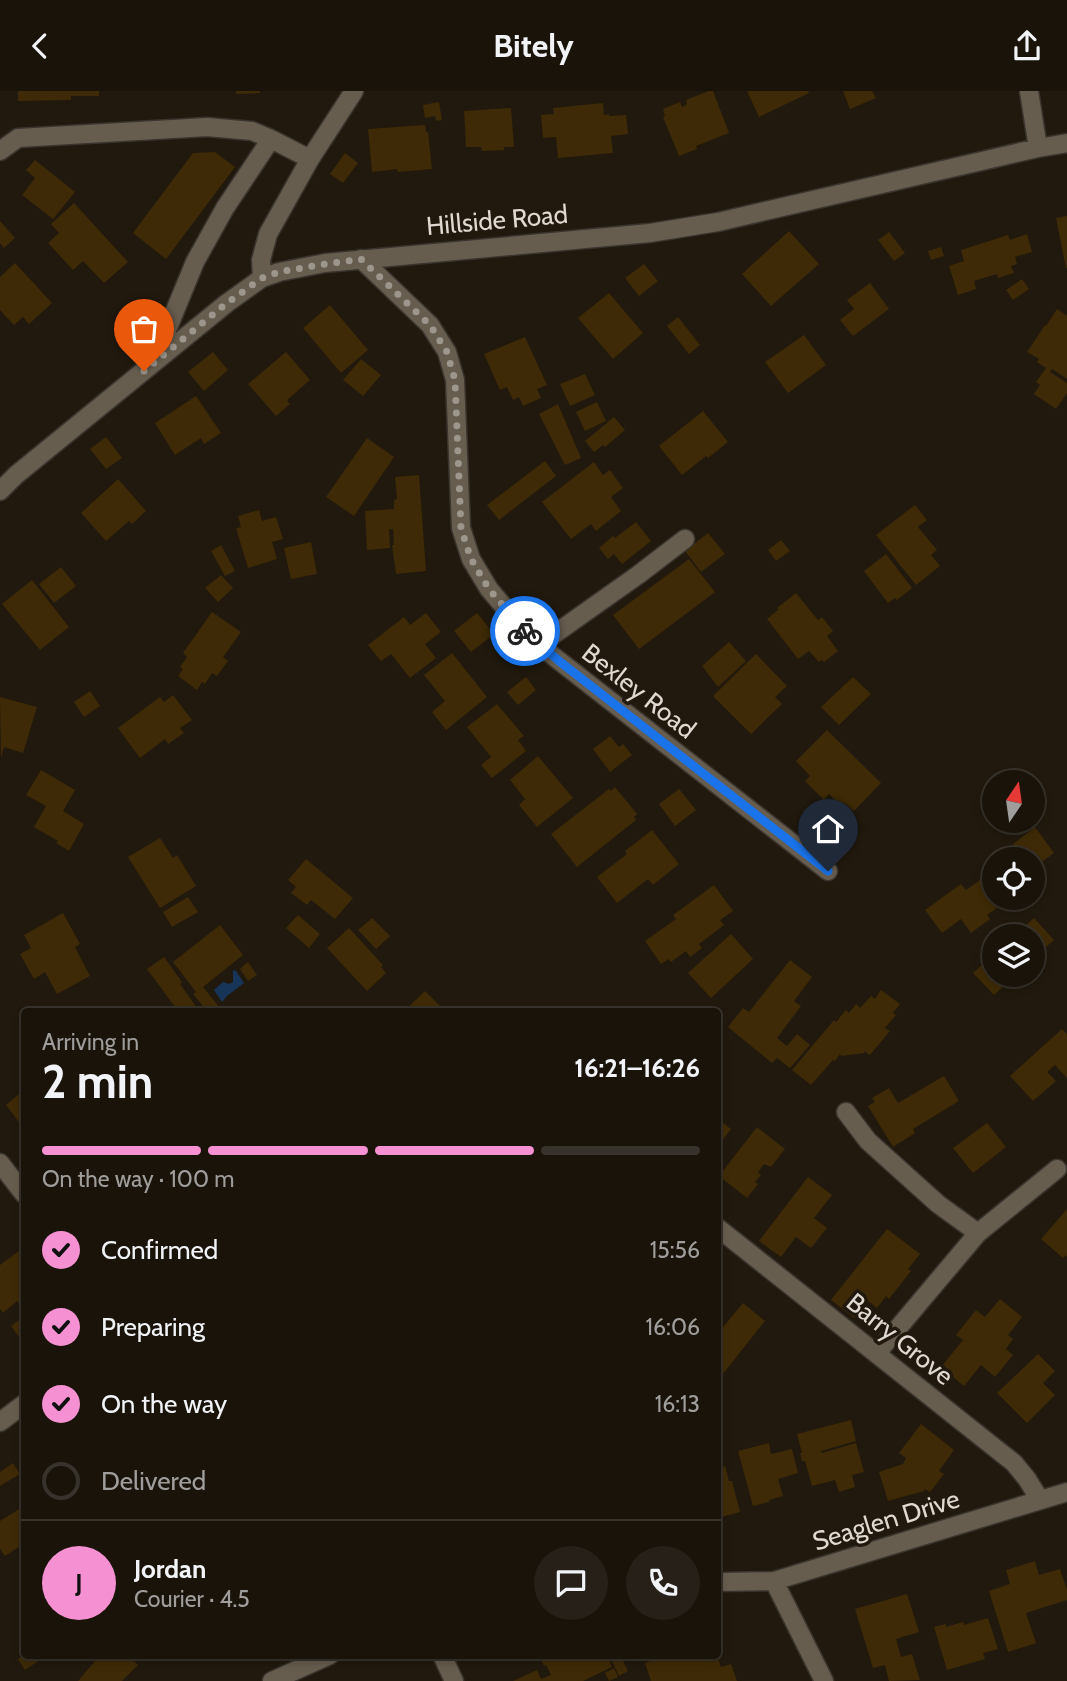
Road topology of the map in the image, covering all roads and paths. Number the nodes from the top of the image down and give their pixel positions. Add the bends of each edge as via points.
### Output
1 (354, 91) edge
2 (1029, 91) edge
3 (271, 139) junction
4 (1067, 143) edge
5 (1038, 148) junction
6 (0, 151) edge
7 (310, 159) junction
8 (361, 259) junction
9 (262, 278) junction
10 (165, 354) junction
11 (0, 491) edge
12 (685, 539) dead end
13 (539, 645) junction
14 (828, 871) dead end
15 (846, 1112) dead end
16 (0, 1163) edge
17 (1057, 1169) dead end
18 (21, 1190) edge
19 (721, 1230) edge
20 (978, 1233) junction
21 (877, 1353) junction
22 (21, 1405) edge
23 (0, 1422) edge
24 (1067, 1492) edge
25 (1040, 1500) junction
26 (774, 1581) junction
27 (721, 1582) edge
28 (321, 1659) edge
29 (444, 1659) edge
30 (272, 1681) edge
31 (454, 1681) edge
32 (824, 1681) edge

1 - 7 street
2 - 5 street
3 - 6 street via 252,131 207,127 18,138
3 - 7 street
3 - 10 street via 195,262 167,330
4 - 5 street, Hillside Road
5 - 8 street, Hillside Road via 718,222 650,233
7 - 9 street via 268,234
8 - 9 street, Hillside Road
8 - 13 street, Bexley Road via 430,325 447,352 455,380 461,528 471,559 489,589
9 - 10 street, Hillside Road
10 - 11 street, Hillside Road
12 - 13 street
13 - 14 street, Bexley Road
15 - 20 street via 868,1141
16 - 18 street
17 - 20 street
19 - 21 street, Barry Grove
20 - 21 street
21 - 25 street, Barry Grove via 1014,1463
22 - 23 street
24 - 25 street, Seaglen Drive
25 - 26 street, Seaglen Drive
26 - 27 street, Seaglen Drive
26 - 32 street
28 - 30 street
29 - 31 street

